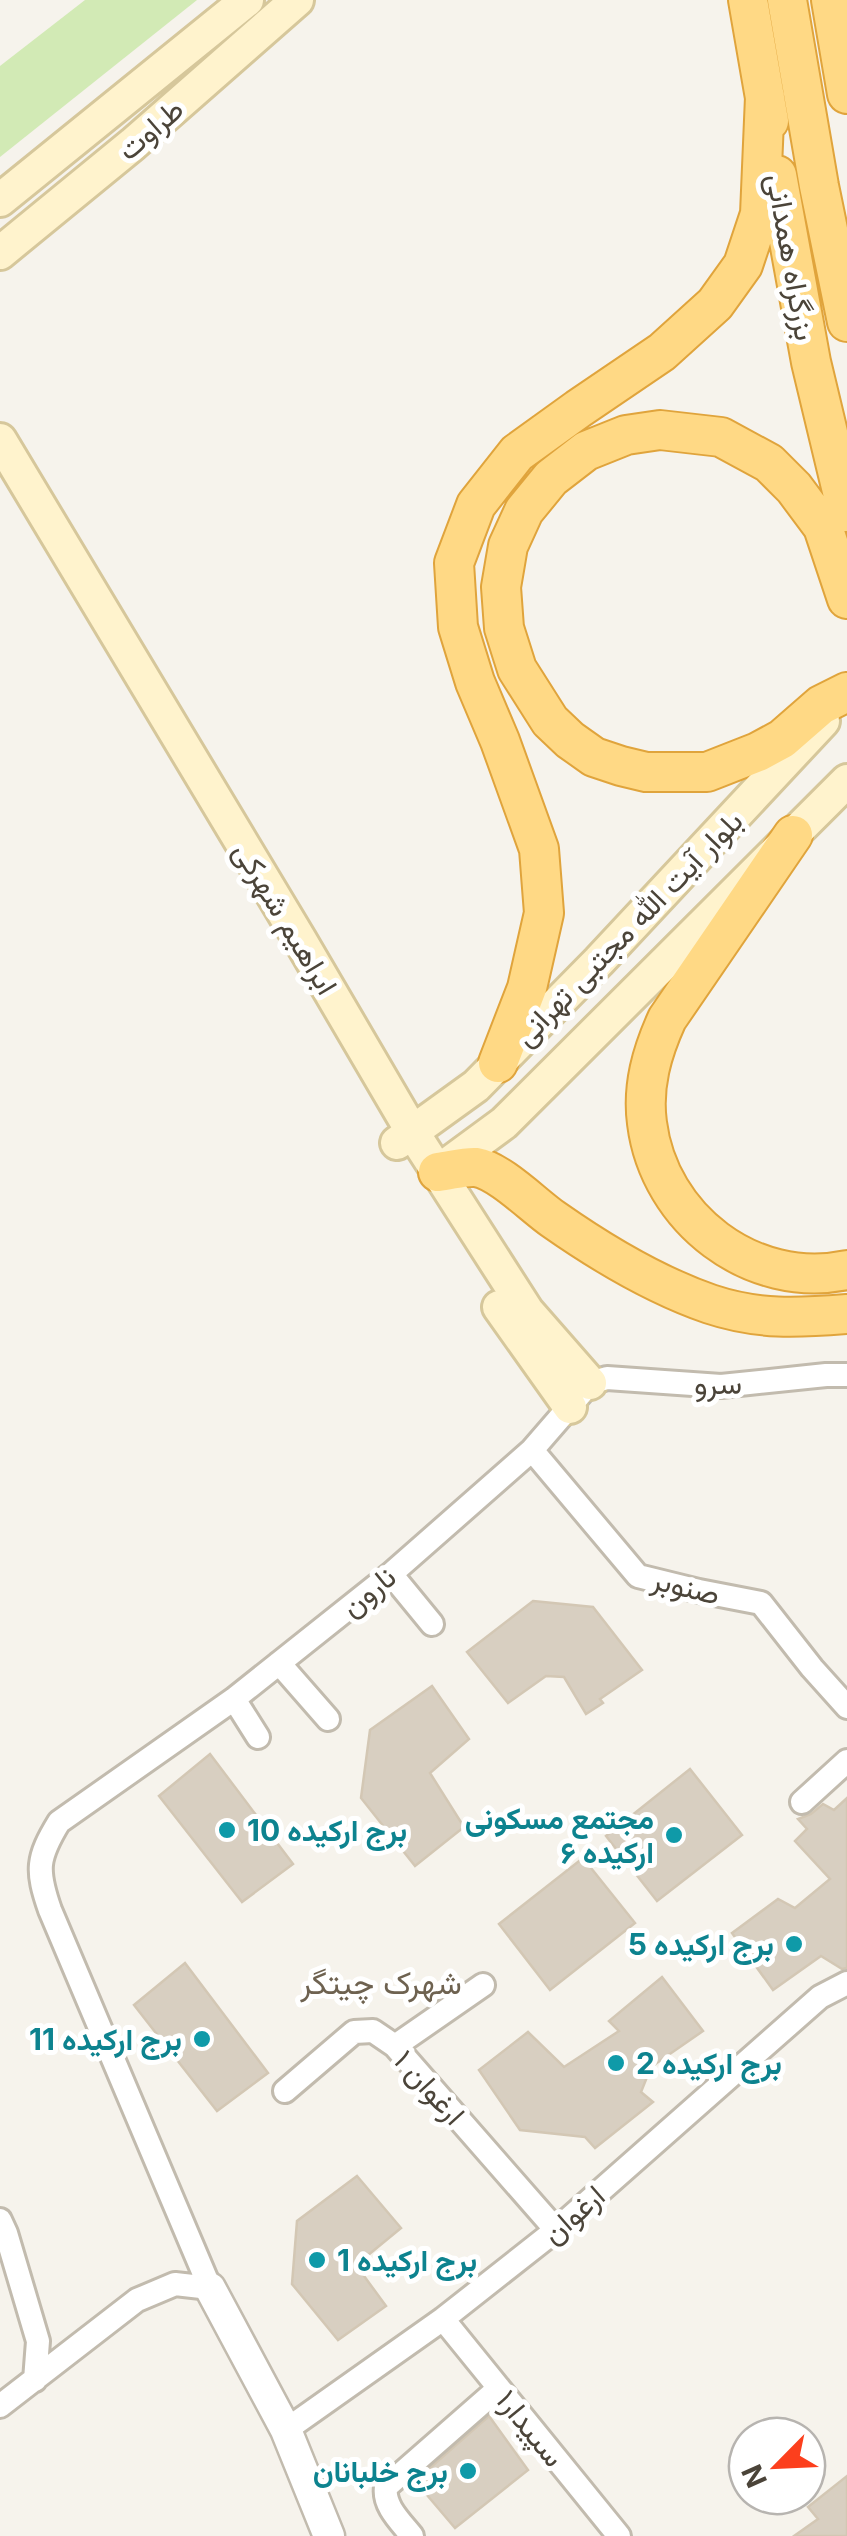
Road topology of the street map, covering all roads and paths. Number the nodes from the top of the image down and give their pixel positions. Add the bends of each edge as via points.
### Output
1 (247, 0) edge
2 (296, 0) edge
3 (748, 0) edge
4 (787, 0) edge
5 (831, 0) edge
6 (847, 94) edge
7 (765, 97) junction
8 (108, 114) junction
9 (133, 144) junction
10 (0, 200) edge
11 (0, 254) edge
12 (847, 322) edge
13 (0, 440) edge
14 (0, 481) edge
15 (847, 512) edge
16 (847, 598) edge
17 (847, 694) edge
18 (847, 781) edge
19 (793, 836) junction
20 (498, 1063) junction
21 (448, 1107) junction
22 (404, 1138) junction
23 (473, 1147) junction
24 (428, 1178) junction
25 (847, 1270) edge
26 (847, 1314) edge
27 (847, 1376) edge
28 (580, 1395) junction
29 (532, 1450) junction
30 (391, 1574) junction
31 (432, 1624) dead end
32 (279, 1663) junction
33 (234, 1699) junction
34 (847, 1708) edge
35 (328, 1719) dead end
36 (258, 1736) dead end
37 (847, 1761) edge
38 (802, 1802) dead end
39 (847, 1983) edge
40 (484, 1984) dead end
41 (395, 2046) junction
42 (285, 2091) dead end
43 (0, 2220) edge
44 (556, 2230) junction
45 (210, 2288) junction
46 (442, 2319) junction
47 (34, 2380) junction
48 (498, 2388) junction
49 (0, 2406) edge
50 (286, 2430) junction
51 (328, 2536) edge
52 (412, 2536) edge
53 (619, 2536) edge

1 - 8 main road, طراوت
2 - 9 main road, طراوت
3 - 7 highway, بزرگراه همدانی
4 - 12 highway, بزرگراه همدانی
5 - 6 highway
7 - 15 highway, بزرگراه همدانی via 797,291
7 - 20 highway via 760,214 744,266 716,304 662,352 517,454 476,505 454,563 458,628 538,849 544,912 527,988
8 - 9 main road
8 - 10 main road, طراوت
9 - 11 main road, طراوت
13 - 22 main road, ابراهیم شهرکی via 300,940
14 - 22 main road, ابراهیم شهرکی
16 - 17 highway via 823,527 769,463 721,437 660,430 586,450 551,478 524,511 508,546 501,587 516,670 550,721 594,757 621,766 707,772 782,739 821,705
17 - 20 main road, بلوار آیت الله مجتبی تهرانی
18 - 19 main road, بلوار آیت الله مجتبی تهرانی
19 - 23 main road, بلوار آیت الله مجتبی تهرانی
19 - 25 highway via 667,1018 648,1072 646,1122 676,1201 716,1241 786,1272
20 - 21 main road, بلوار آیت الله مجتبی تهرانی
21 - 22 main road, بلوار آیت الله مجتبی تهرانی
21 - 23 main road via 452,1134
22 - 24 main road, ابراهیم شهرکی
23 - 24 main road, بلوار آیت الله مجتبی تهرانی
24 - 26 highway via 476,1167 601,1249 708,1303 757,1316
24 - 28 main road, ابراهیم شهرکی
27 - 28 street, سرو via 721,1386 607,1378
28 - 29 street, نارون
29 - 30 street, نارون
29 - 34 street, صنوبر via 638,1576 762,1603
30 - 31 street
30 - 32 street, نارون
32 - 33 street, نارون
32 - 35 street
33 - 36 street
33 - 45 street, نارون via 58,1822 43,1848 40,1880
37 - 38 street
39 - 44 street, ارغوان via 820,1997
40 - 41 street
41 - 42 street, ارغوان ۱ via 373,2031 354,2032
41 - 44 street, ارغوان ۱
43 - 47 street via 38,2341
44 - 46 street, ارغوان
45 - 47 street via 174,2284 137,2300
45 - 50 street
46 - 48 street, سپیدار۱
46 - 50 street, ارغوان
47 - 49 street
48 - 52 street via 386,2487 390,2508
48 - 53 street, سپیدار۱
50 - 51 street

